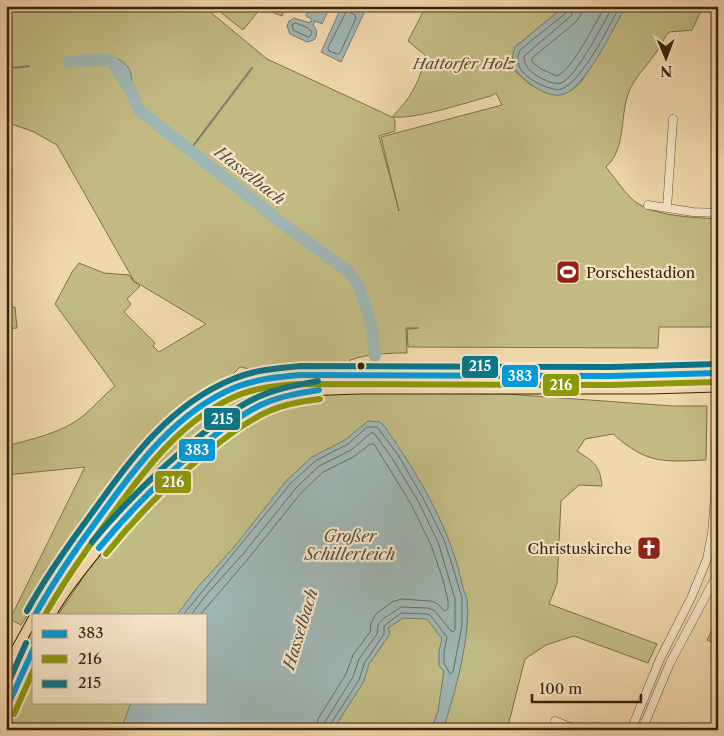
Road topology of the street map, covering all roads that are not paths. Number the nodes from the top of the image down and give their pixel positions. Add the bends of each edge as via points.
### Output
1 (673, 119) dead end
2 (648, 205) dead end
3 (668, 208) junction
4 (718, 213) edge
5 (718, 373) edge
6 (717, 387) edge
7 (715, 535) edge
8 (718, 574) edge
9 (35, 614) edge
10 (52, 614) edge
11 (32, 620) edge
12 (32, 652) edge
13 (8, 664) edge
14 (6, 710) edge
15 (555, 721) dead end
16 (577, 730) edge
17 (631, 730) edge
18 (642, 730) edge

1 - 3 street
2 - 3 street
3 - 4 street
5 - 6 street
5 - 9 main road via 300,375 253,381 231,388 176,424 130,474 64,566
6 - 7 street
6 - 10 main road via 320,390 263,404 206,442 161,481 114,530
7 - 17 street via 691,598 660,659
8 - 18 street via 670,663
11 - 13 main road
12 - 14 main road
15 - 16 street

